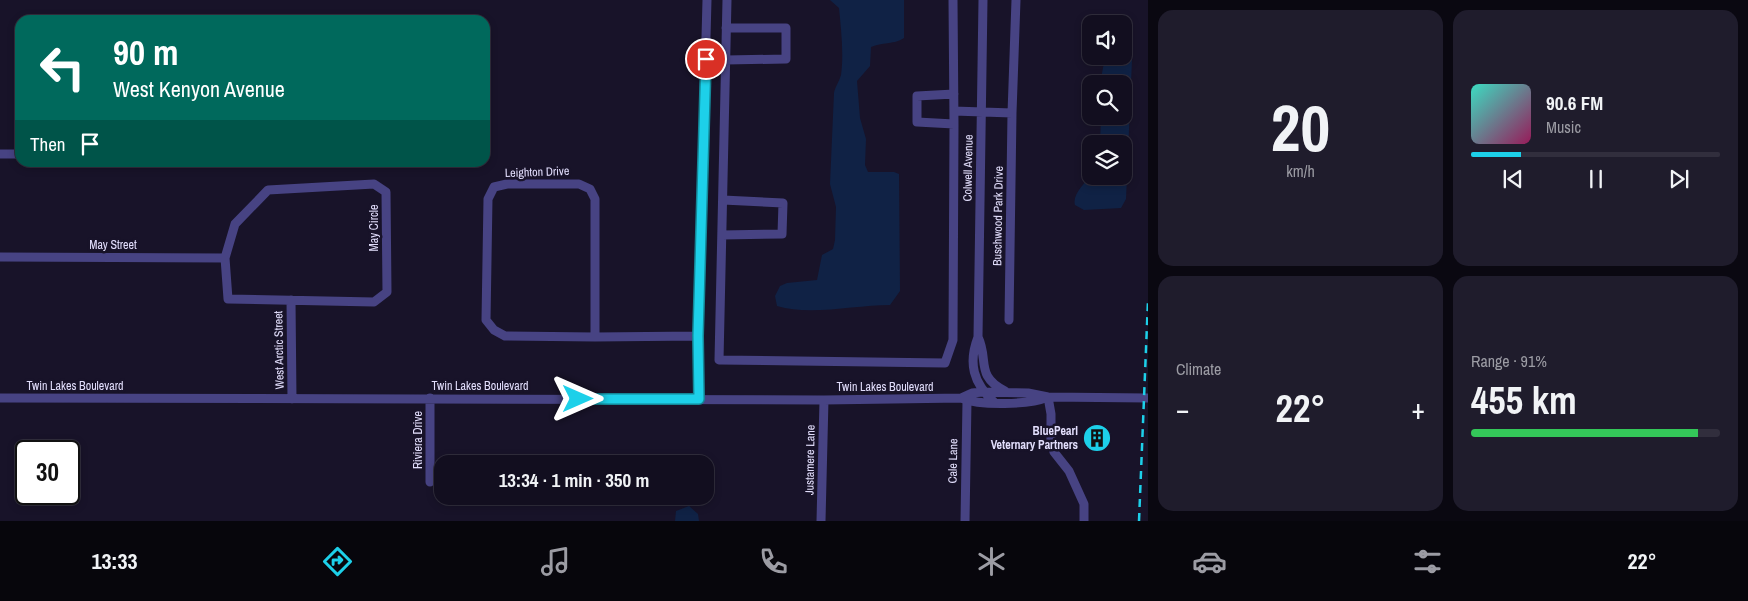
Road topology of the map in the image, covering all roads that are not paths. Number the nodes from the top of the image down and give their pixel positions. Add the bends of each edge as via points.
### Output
1 (707, 0) edge
2 (727, 0) edge
3 (953, 0) edge
4 (984, 0) edge
5 (1016, 0) edge
6 (726, 28) junction
7 (726, 60) junction
8 (954, 94) junction
9 (954, 111) junction
10 (981, 113) junction
11 (1012, 113) junction
12 (954, 124) junction
13 (0, 154) edge
14 (15, 154) edge
15 (723, 200) junction
16 (722, 235) junction
17 (0, 257) edge
18 (225, 258) junction
19 (291, 300) junction
20 (1010, 320) dead end
21 (698, 336) junction
22 (595, 337) junction
23 (978, 337) junction
24 (983, 392) junction
25 (1008, 392) junction
26 (1048, 397) junction
27 (0, 398) edge
28 (292, 398) junction
29 (430, 398) junction
30 (1148, 398) edge
31 (699, 399) junction
32 (964, 399) junction
33 (824, 400) junction
34 (994, 402) junction
35 (430, 482) dead end
36 (821, 521) edge
37 (964, 521) edge
38 (1084, 521) edge

1 - 21 street
2 - 6 street
3 - 8 street
4 - 10 street, Colwell Avenue
5 - 11 street, Buschwood Park Drive
6 - 7 street
6 - 7 street via 786,28 786,59
7 - 15 street
8 - 9 street
8 - 12 street via 917,96 918,122
9 - 10 street
9 - 12 street
10 - 11 street
10 - 23 street, Colwell Avenue
11 - 20 street, Buschwood Park Drive
12 - 16 street via 953,340 945,364 720,360
13 - 14 street
15 - 16 street
15 - 16 street via 783,203 782,234
17 - 18 street, May Street
18 - 19 street, May Circle via 228,299
18 - 19 street, May Circle via 235,224 268,190 374,184 386,192 387,292 374,302
19 - 28 street, West Arctic Street
21 - 22 street, Leighton Drive
21 - 31 street
22 - 22 street, Leighton Drive via 505,336 486,320 488,199 494,187 507,184 579,184 590,190 595,199
23 - 24 street, Colwell Avenue via 974,366
23 - 25 street, Colwell Avenue via 988,376 996,386
24 - 25 street, Twin Lakes Boulevard
24 - 32 street, Twin Lakes Boulevard via 972,393
24 - 34 street, Colwell Avenue
25 - 26 street, Twin Lakes Boulevard
26 - 30 street, Twin Lakes Boulevard
26 - 34 street, Twin Lakes Boulevard via 1028,402
26 - 38 street via 1054,452 1069,471 1084,504
27 - 28 street, Twin Lakes Boulevard
28 - 29 street, Twin Lakes Boulevard
29 - 31 street, Twin Lakes Boulevard
29 - 35 street, Riviera Drive
31 - 33 street, Twin Lakes Boulevard
32 - 33 street, Twin Lakes Boulevard
32 - 34 street, Twin Lakes Boulevard
32 - 37 street, Cale Lane
33 - 36 street, Justamere Lane

